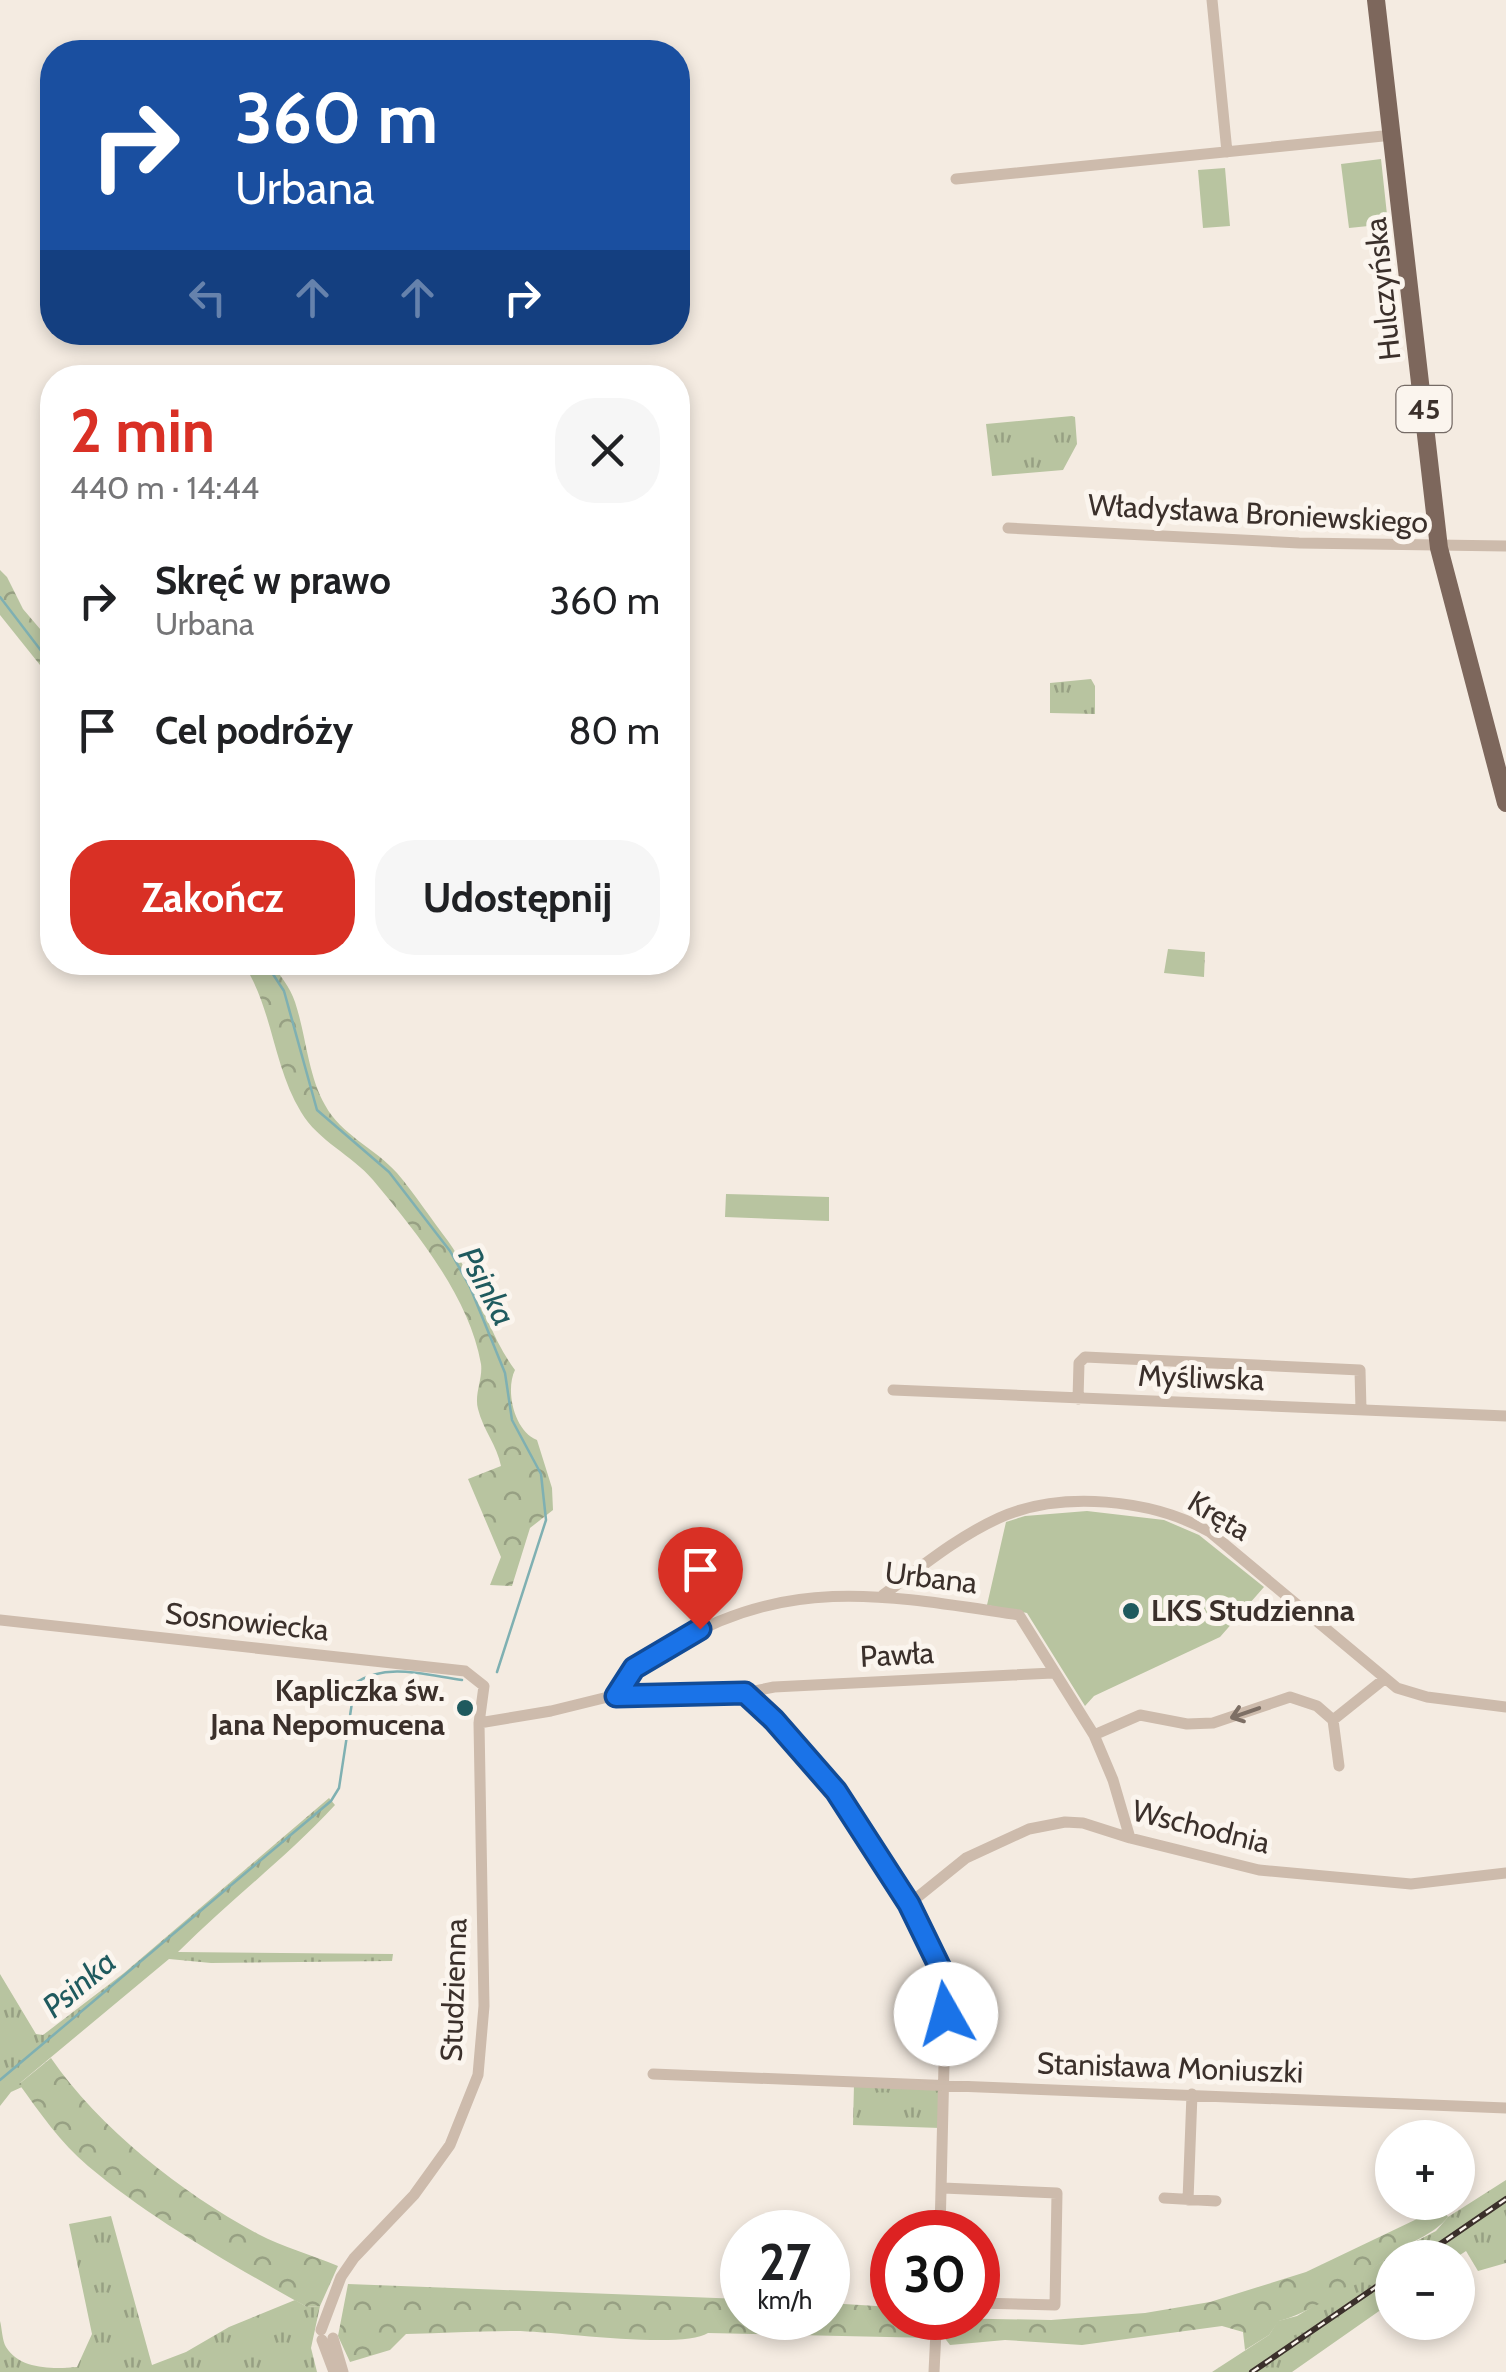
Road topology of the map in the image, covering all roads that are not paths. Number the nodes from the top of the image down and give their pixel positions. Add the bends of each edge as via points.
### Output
1 (1212, 0) edge
2 (1376, 0) edge
3 (1393, 135) junction
4 (1227, 152) junction
5 (956, 180) dead end
6 (1008, 528) dead end
7 (1506, 546) edge
8 (1439, 548) junction
9 (1506, 803) edge
10 (893, 1390) dead end
11 (1078, 1399) junction
12 (1361, 1410) junction
13 (1506, 1416) edge
14 (883, 1595) junction
15 (0, 1620) edge
16 (1053, 1673) junction
17 (1383, 1680) junction
18 (484, 1686) joint
19 (745, 1693) junction
20 (616, 1696) junction
21 (1506, 1706) edge
22 (1333, 1720) junction
23 (479, 1723) junction
24 (1094, 1736) junction
25 (1338, 1766) dead end
26 (1130, 1838) junction
27 (1506, 1873) edge
28 (909, 1904) junction
29 (653, 2074) dead end
30 (946, 2084) junction
31 (1192, 2094) junction
32 (1506, 2108) edge
33 (942, 2188) junction
34 (1164, 2198) dead end
35 (1188, 2200) junction
36 (1216, 2201) dead end
37 (941, 2210) edge
38 (1000, 2304) edge
39 (327, 2334) junction
40 (935, 2340) edge
41 (334, 2372) edge
42 (344, 2372) edge
43 (934, 2372) edge

1 - 4 street
2 - 3 main road, Hulczyńska / 45
3 - 4 street
3 - 8 main road, Hulczyńska / 45
4 - 5 street
6 - 8 street, Władysława Broniewskiego
7 - 8 street, Władysława Broniewskiego
8 - 9 main road, Hulczyńska / 45
10 - 11 street, Myśliwska
11 - 12 street, Myśliwska
11 - 12 street via 1085,1357 1360,1370
12 - 13 street, Myśliwska
14 - 16 street, Urbana via 1020,1615
14 - 17 street, Kręta via 948,1548 1015,1512 1073,1504 1141,1508 1210,1532
14 - 20 street, Urbana via 802,1599 729,1616 634,1668
15 - 18 street, Sosnowiecka via 465,1671
16 - 19 street, Pawła
16 - 24 street, Urbana
17 - 21 street, Kręta via 1427,1697
17 - 22 street
18 - 23 street, Studzienna
19 - 20 street, Pawła
19 - 28 street via 836,1791
20 - 23 street, Pawła
22 -> 24 street via 1290,1697 1212,1723 1140,1715
22 - 25 street
23 - 39 street, Studzienna via 484,2006 478,2075 450,2145 341,2277
24 - 26 street, Urbana
26 - 27 street, Wschodnia via 1278,1872 1411,1884
26 - 28 street, Wschodnia via 1083,1823 1028,1829 966,1858
28 - 30 street via 946,1980
29 - 30 street, Stanisława Moniuszki
30 - 31 street, Stanisława Moniuszki
30 - 33 street
31 - 32 street, Stanisława Moniuszki
31 - 35 street
33 - 37 street
33 - 38 street via 1057,2193 1054,2305
34 - 35 street
35 - 36 street
39 - 41 street, Studzienna
39 - 42 street, Studzienna
40 - 43 street

